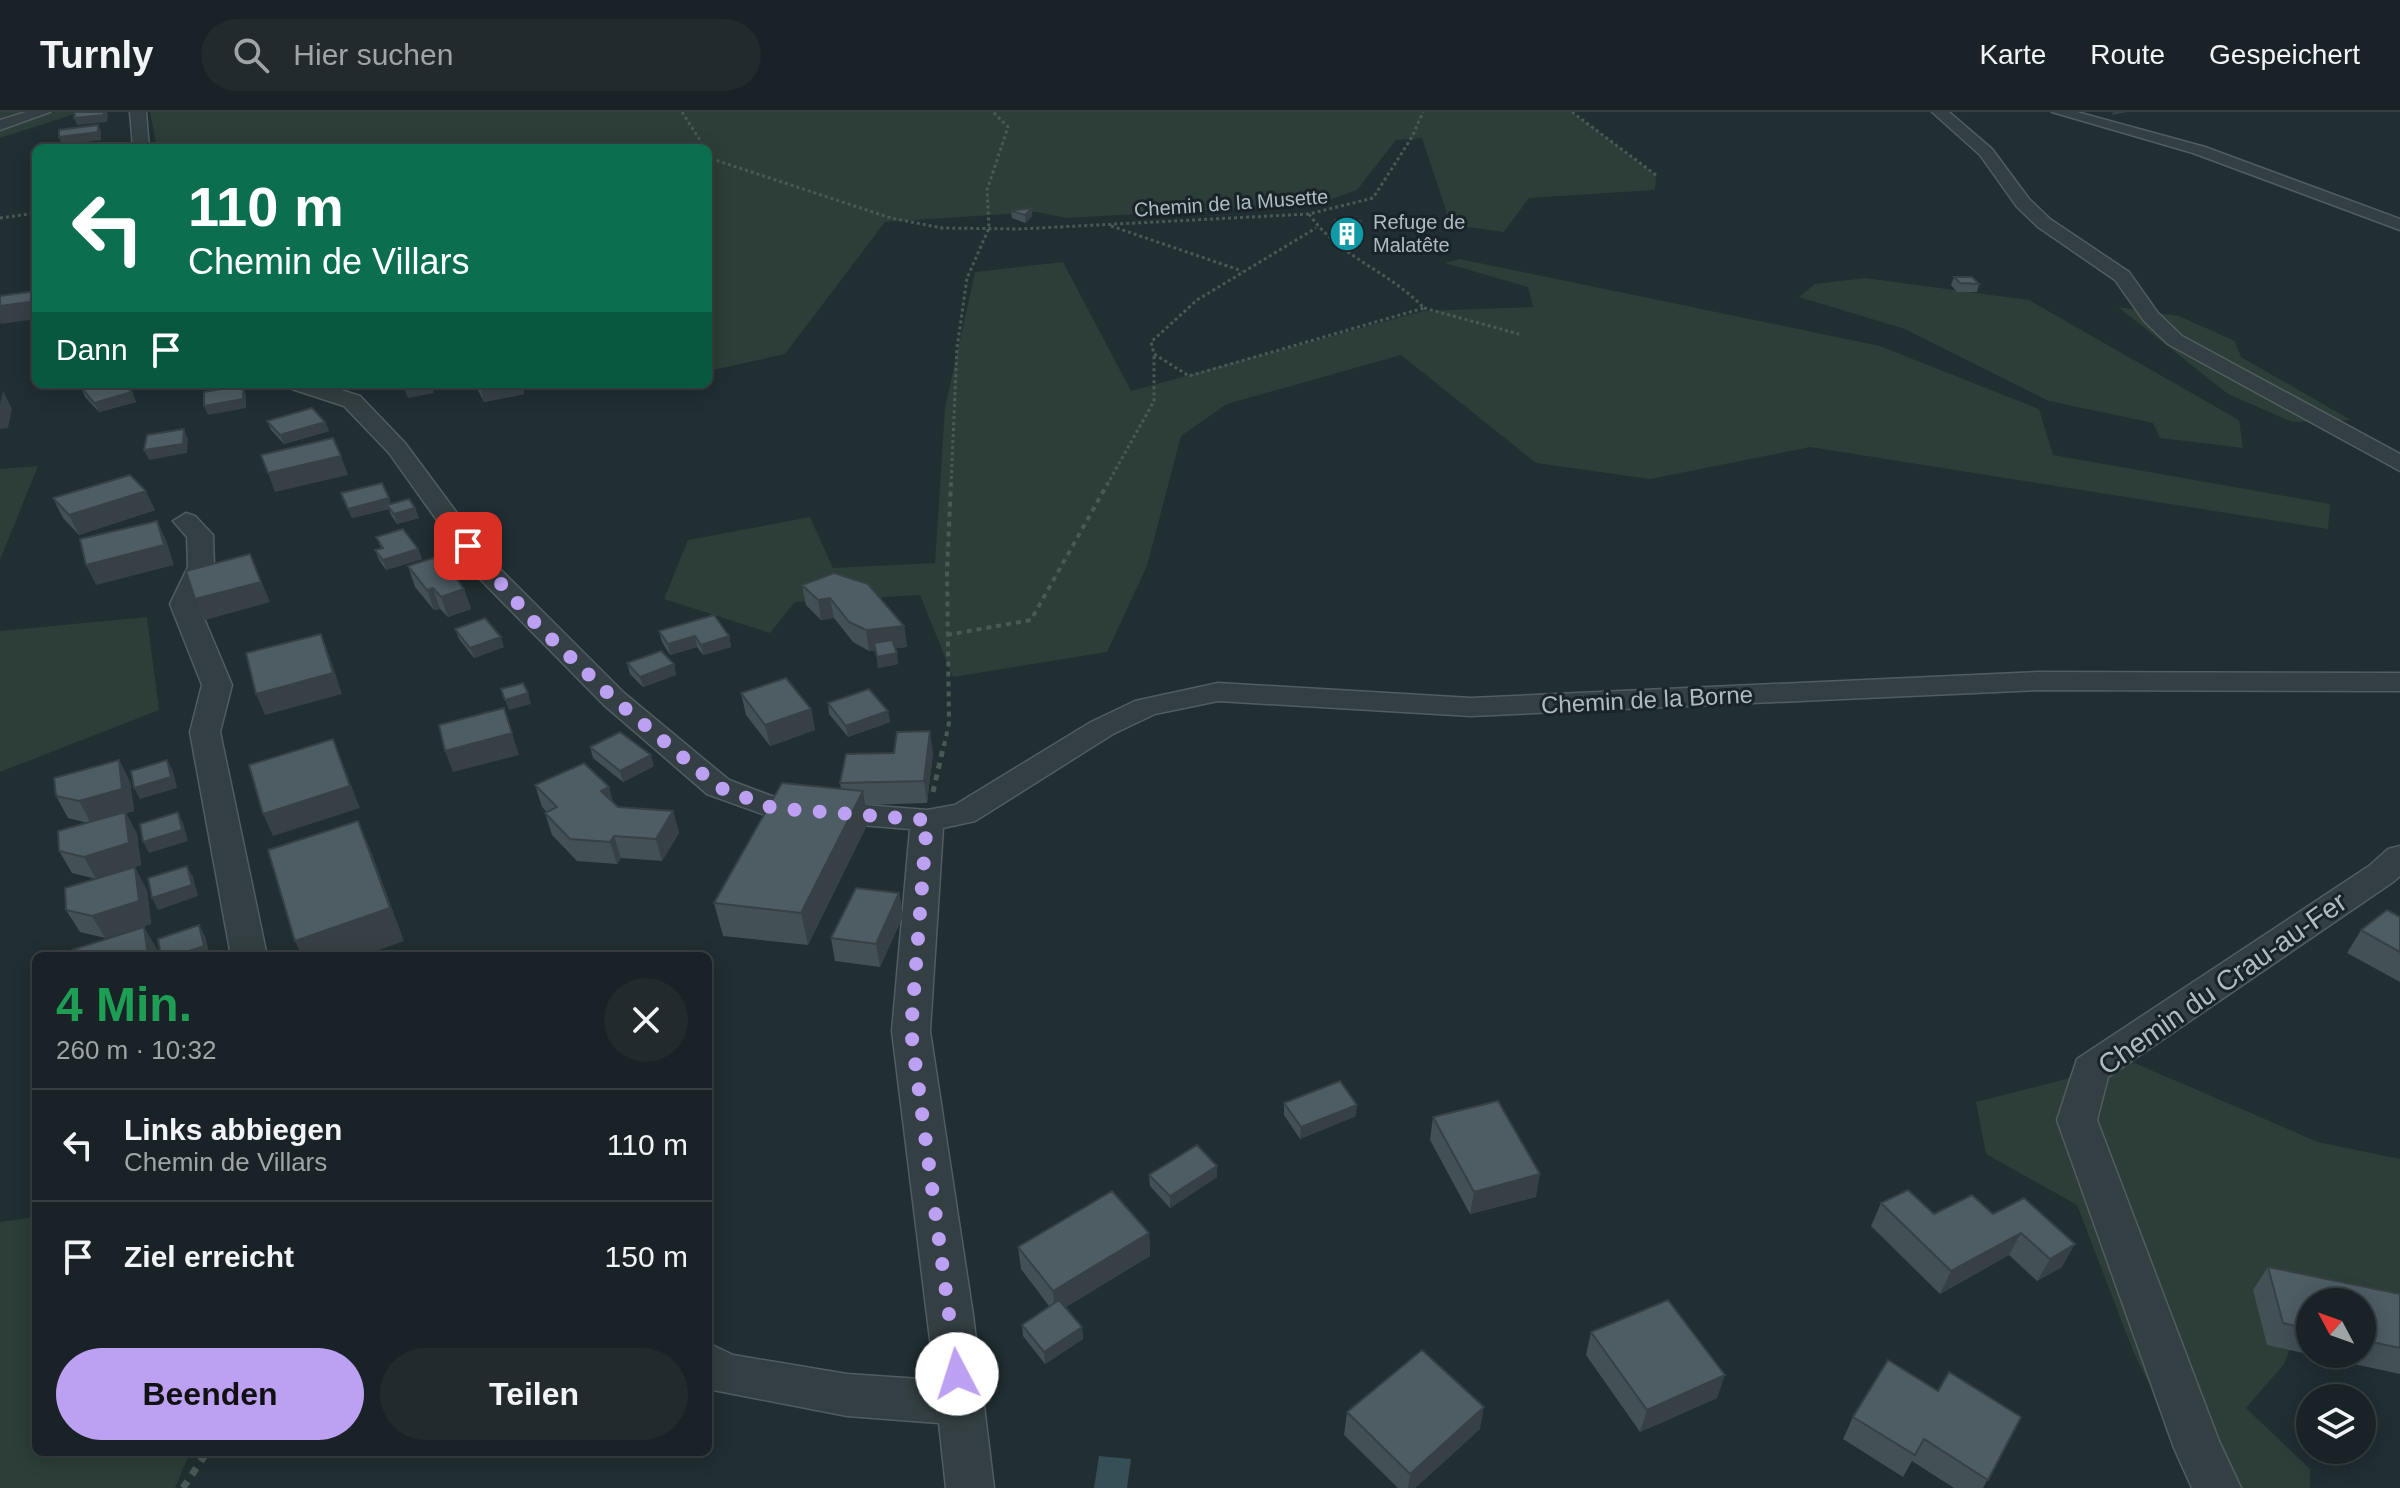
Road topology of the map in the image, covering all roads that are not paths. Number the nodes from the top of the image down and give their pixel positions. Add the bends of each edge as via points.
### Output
1 (42, 112) edge
2 (138, 112) edge
3 (1940, 112) edge
4 (2060, 112) edge
5 (0, 125) edge
6 (141, 144) edge
7 (2400, 225) edge
8 (312, 388) edge
9 (2400, 464) edge
10 (186, 521) dead end
11 (2400, 682) edge
12 (927, 820) junction
13 (2400, 857) edge
14 (248, 952) edge
15 (712, 1366) edge
16 (959, 1403) junction
17 (970, 1488) edge
18 (2217, 1488) edge

1 - 5 street
2 - 6 street
3 - 9 street via 1986,152 2044,223 2122,276 2175,340
4 - 7 street via 2199,150
8 - 12 street, Chemin de la Borne via 352,401 397,448 485,569 536,624 718,787 773,808
10 - 14 street via 200,535 201,567 184,604 217,685 205,732
11 - 12 street, Chemin de la Borne via 2038,681 1471,707 1218,692 1146,707 1041,762 964,814
12 - 16 street via 911,1031
13 - 18 street, Chemin du Crau-au-Fer via 2091,1069 2077,1120
15 - 16 street via 722,1374 847,1395
16 - 17 street

